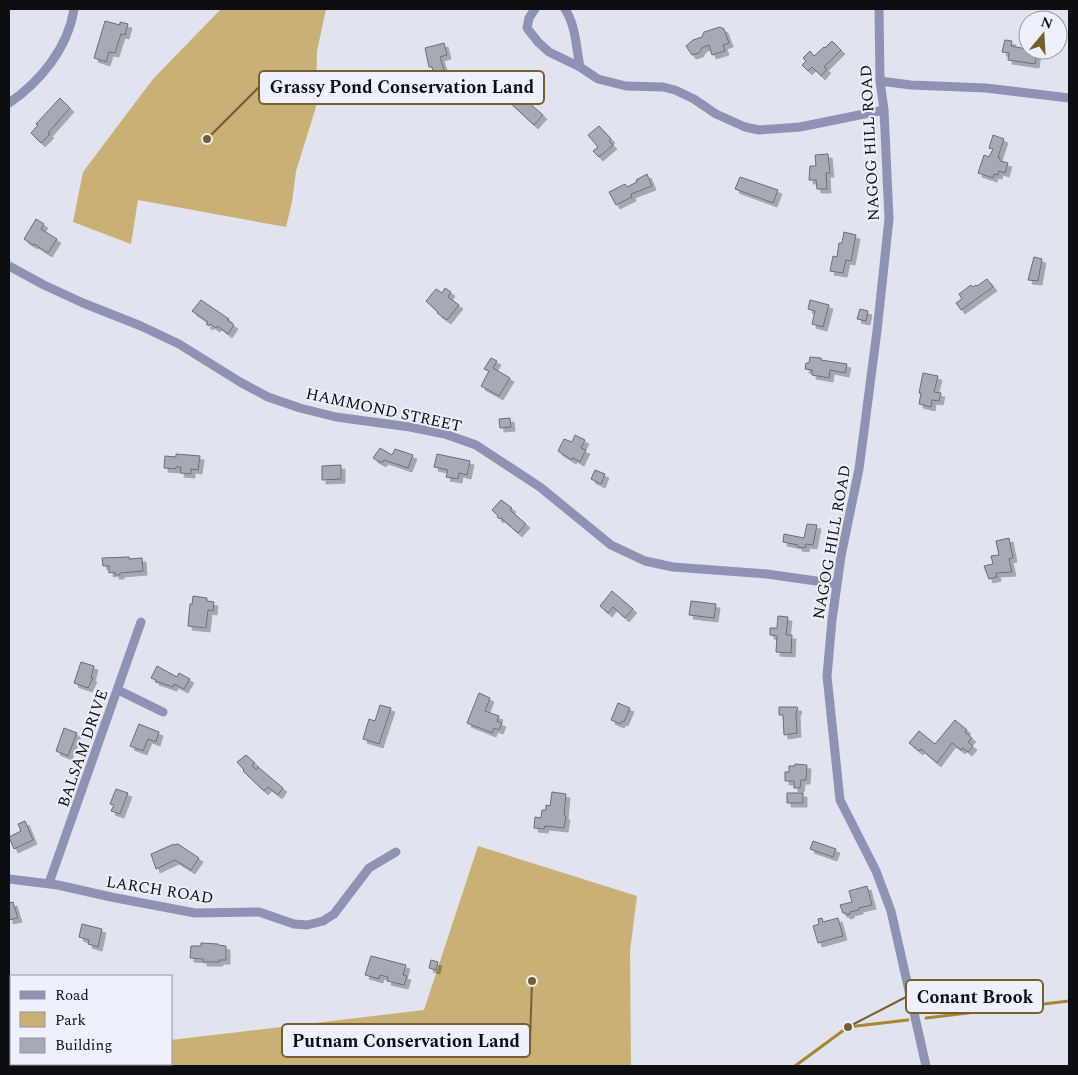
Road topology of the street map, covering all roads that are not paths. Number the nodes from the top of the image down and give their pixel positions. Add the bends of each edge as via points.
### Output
1 (74, 9) edge
2 (535, 9) edge
3 (565, 9) edge
4 (879, 9) edge
5 (580, 67) junction
6 (880, 82) junction
7 (1069, 98) edge
8 (9, 103) edge
9 (884, 110) junction
10 (9, 266) edge
11 (837, 584) junction
12 (142, 622) dead end
13 (118, 690) junction
14 (163, 712) dead end
15 (396, 852) dead end
16 (9, 879) edge
17 (49, 883) junction
18 (926, 1066) edge

1 - 8 street via 67,34 46,71
2 - 5 street via 527,28 549,52
3 - 5 street via 574,31
4 - 6 street, NAGOG HILL ROAD
5 - 9 street via 598,79 626,86 663,86 675,90 745,128 759,130 800,127
6 - 7 street via 986,88
6 - 9 street, NAGOG HILL ROAD
9 - 11 street, NAGOG HILL ROAD via 888,228 859,469
10 - 11 street, HAMMOND STREET via 83,303 179,344 268,396 336,417 410,427 476,445 540,487 611,545 645,561 673,567 768,574
11 - 18 street, NAGOG HILL ROAD via 827,676 840,800 876,871 891,911
12 - 13 street, BALSAM DRIVE
13 - 14 street
13 - 17 street, BALSAM DRIVE
15 - 17 street, LARCH ROAD via 368,868 334,914 307,925 259,912 195,912
16 - 17 street, LARCH ROAD

